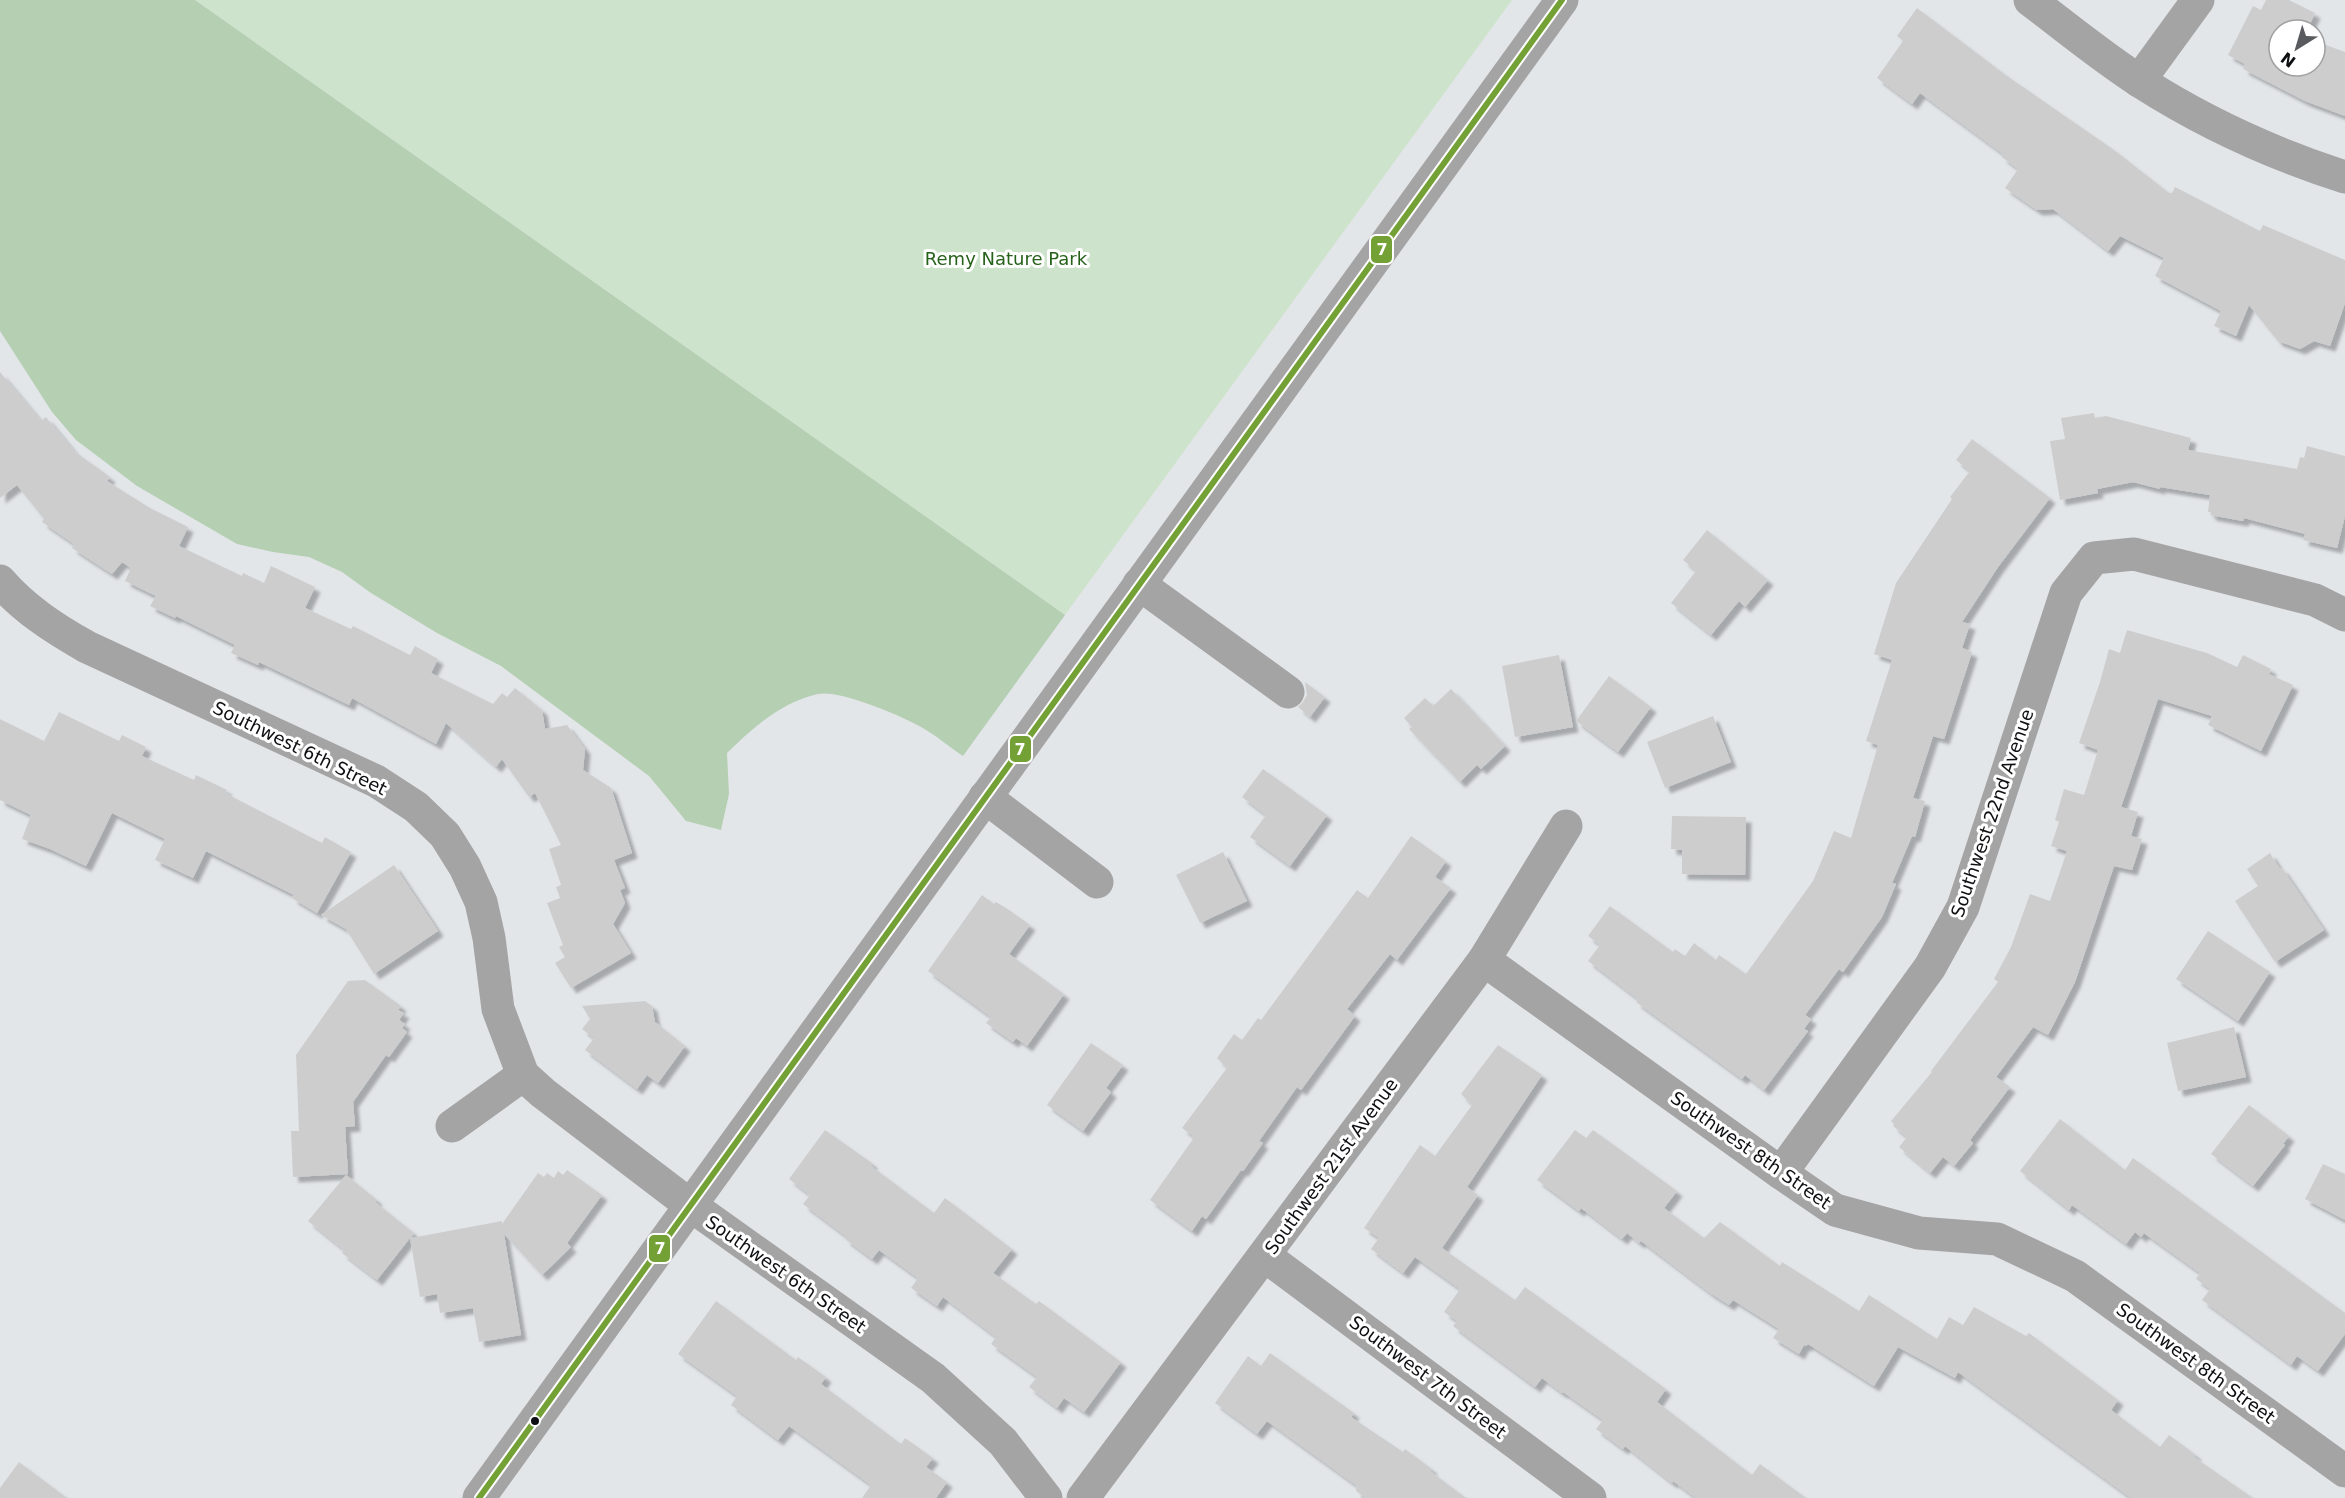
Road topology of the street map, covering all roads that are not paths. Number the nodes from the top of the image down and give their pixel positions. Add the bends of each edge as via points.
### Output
1 (1562, 0) edge
2 (2030, 0) edge
3 (2198, 0) edge
4 (2139, 81) junction
5 (2345, 177) edge
6 (0, 581) edge
7 (1139, 584) junction
8 (2345, 615) edge
9 (1288, 692) dead end
10 (985, 797) junction
11 (1566, 826) dead end
12 (1097, 882) dead end
13 (1484, 960) junction
14 (523, 1075) junction
15 (452, 1126) dead end
16 (1780, 1173) junction
17 (690, 1205) junction
18 (1265, 1256) junction
19 (2345, 1472) edge
20 (479, 1498) edge
21 (1046, 1498) edge
22 (1083, 1498) edge
23 (1590, 1498) edge

1 - 7 street
2 - 4 street
3 - 4 street
4 - 5 street via 2241,138
6 - 14 street, Southwest 6th Street via 63,634 376,781 416,807 445,835 481,902 498,1009
7 - 9 street
7 - 10 street
8 - 16 street, Southwest 22nd Avenue via 2315,600 2134,554 2094,558 2067,593 1963,907 1930,968
10 - 12 street
10 - 17 street
11 - 13 street, Southwest 21st Avenue
13 - 16 street, Southwest 8th Street
13 - 18 street, Southwest 21st Avenue
14 - 15 street
14 - 17 street, Southwest 6th Street
16 - 19 street, Southwest 8th Street via 1835,1209 1919,1233 1997,1239 2075,1275
17 - 20 street
17 - 21 street, Southwest 6th Street via 933,1378 1003,1442
18 - 22 street, Southwest 21st Avenue
18 - 23 street, Southwest 7th Street

